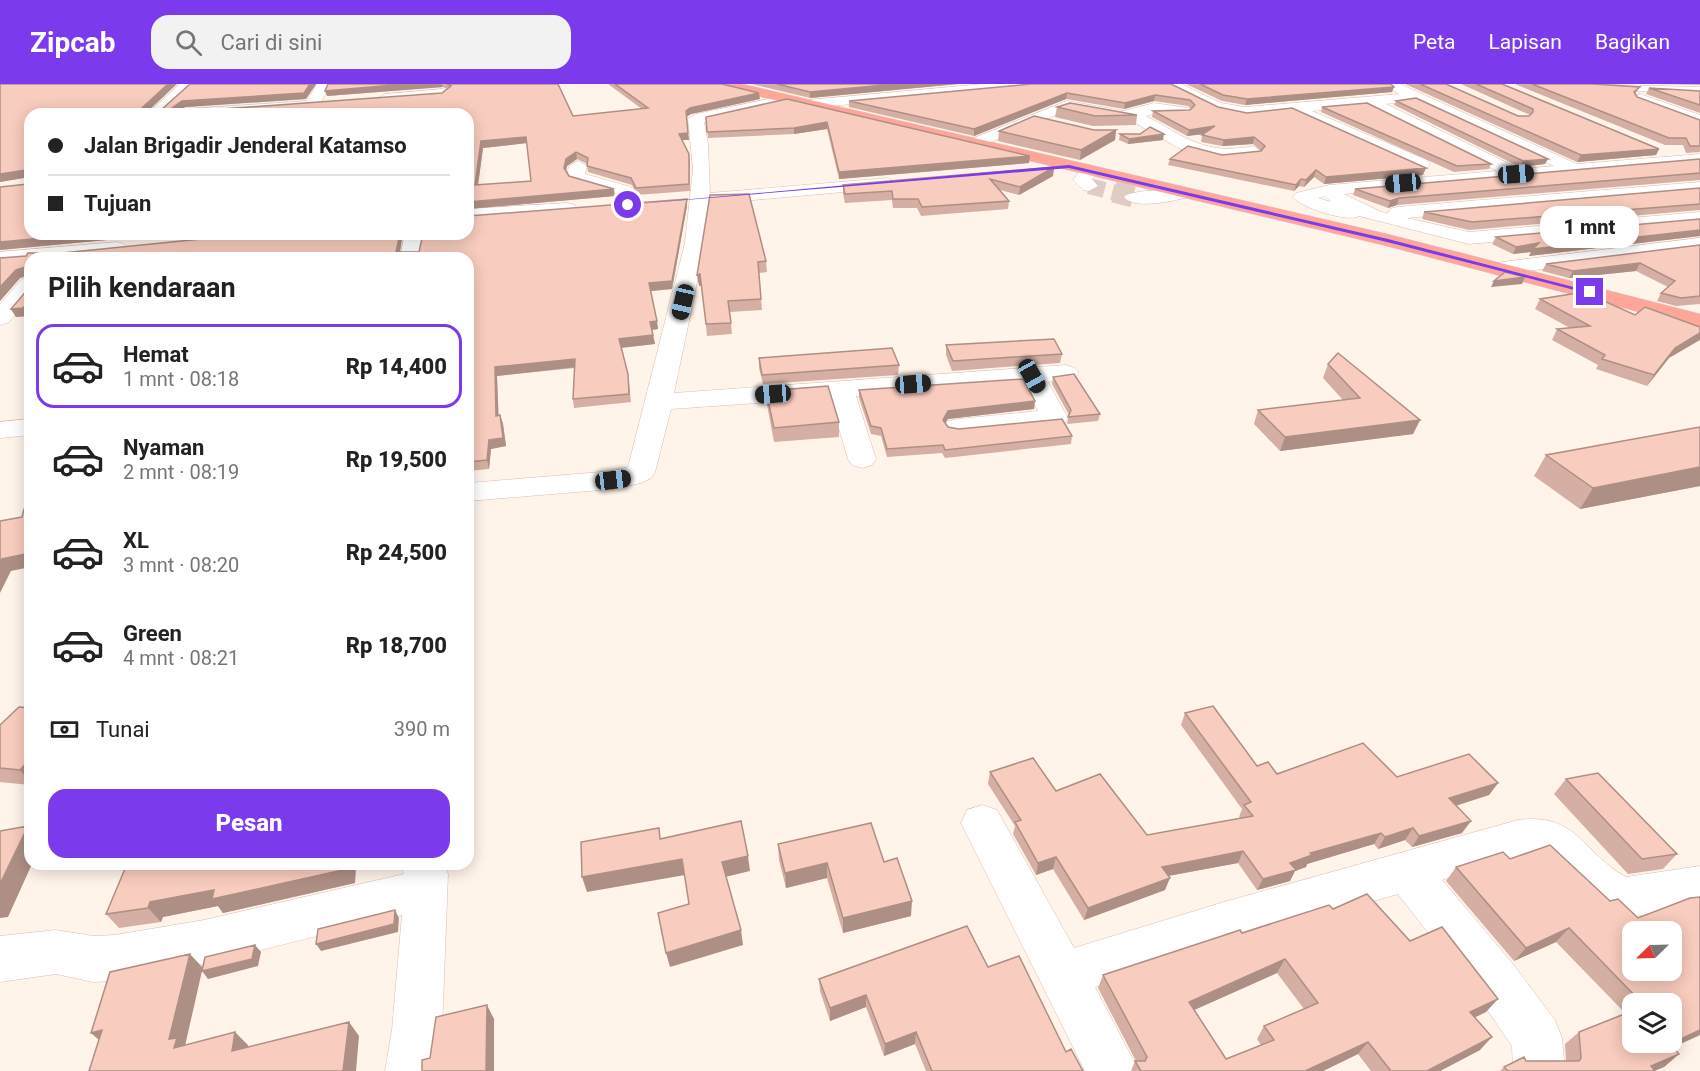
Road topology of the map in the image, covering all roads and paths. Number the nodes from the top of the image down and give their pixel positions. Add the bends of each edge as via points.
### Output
1 (188, 84) edge
2 (324, 84) edge
3 (724, 84) edge
4 (1030, 84) edge
5 (1170, 84) edge
6 (1388, 84) edge
7 (1606, 85) edge
8 (1697, 93) edge
9 (443, 94) edge
10 (1191, 94) junction
11 (1231, 94) edge
12 (1590, 94) edge
13 (1415, 97) junction
14 (788, 99) junction
15 (1019, 99) edge
16 (374, 100) edge
17 (1368, 101) junction
18 (1700, 103) edge
19 (327, 104) edge
20 (808, 104) junction
21 (307, 105) junction
22 (1321, 105) junction
23 (1659, 105) junction
24 (1059, 107) junction
25 (1216, 107) junction
26 (162, 108) edge
27 (266, 108) edge
28 (1294, 108) junction
29 (1183, 111) edge
30 (1481, 111) edge
31 (1449, 113) junction
32 (1133, 115) junction
33 (1034, 120) junction
34 (1700, 120) edge
35 (1058, 125) edge
36 (1185, 128) edge
37 (1162, 130) junction
38 (1132, 133) edge
39 (975, 143) junction
40 (1700, 149) edge
41 (1601, 150) edge
42 (1658, 150) edge
43 (1253, 151) edge
44 (1692, 157) edge
45 (1634, 164) junction
46 (1423, 165) junction
47 (578, 166) dead end
48 (1069, 167) junction
49 (1574, 169) junction
50 (1022, 171) edge
51 (1538, 172) junction
52 (1516, 174) junction
53 (1450, 179) junction
54 (904, 182) edge
55 (1700, 187) edge
56 (1329, 190) junction
57 (1182, 193) junction
58 (1589, 196) junction
59 (1133, 197) tunnel mouth
60 (692, 200) junction
61 (649, 203) edge
62 (628, 205) junction
63 (605, 206) edge
64 (582, 208) edge
65 (474, 215) edge
66 (1700, 218) edge
67 (1356, 222) junction
68 (1645, 222) junction
69 (1696, 245) edge
70 (134, 246) edge
71 (81, 252) edge
72 (24, 257) edge
73 (0, 258) edge
74 (1502, 268) junction
75 (24, 291) edge
76 (0, 318) edge
77 (1700, 321) edge
78 (1066, 373) edge
79 (1032, 376) junction
80 (841, 390) junction
81 (660, 402) junction
82 (958, 427) edge
83 (24, 428) edge
84 (0, 430) edge
85 (862, 459) dead end
86 (474, 491) edge
87 (982, 823) dead end
88 (1407, 872) junction
89 (425, 877) edge
90 (1700, 886) edge
91 (0, 959) edge
92 (1062, 975) junction
93 (411, 1071) edge
94 (1113, 1071) edge
95 (1539, 1071) edge

1 - 26 street
2 - 21 street via 314,103
3 - 14 highway
4 - 20 street
5 - 10 street
6 - 13 street
7 - 8 street
7 - 12 street
7 - 23 street
9 - 16 street
10 - 11 street
10 - 25 street
10 - 25 street via 1160,96
13 - 17 street
13 - 31 street
14 - 20 highway
14 - 60 street via 697,118 700,132
15 - 24 street
17 - 22 street
17 - 52 street
18 - 23 street
19 - 21 street
20 - 39 highway
21 - 27 street
22 - 28 street
22 - 46 street
23 - 34 street
24 - 32 street via 1077,105
24 - 33 street
25 - 28 street via 1245,112
28 - 46 street
29 - 32 street via 1156,107
30 - 31 street
31 - 49 street
32 - 37 street
33 - 35 street
33 - 39 street
36 - 37 street
37 - 38 street
37 - 43 street via 1210,156 1225,158
39 - 48 highway
40 - 44 street
41 - 45 street
42 - 44 street
44 - 45 street
45 - 49 street
46 - 53 street
47 - 62 street via 578,178 625,191
48 - 50 street
48 - 57 highway via 1089,179
49 - 51 street
51 - 52 street
51 - 58 street
52 - 53 street
53 - 56 street
54 - 60 street
55 - 58 street
56 - 67 street
56 - 67 street via 1302,197
57 - 59 street
57 - 67 highway
58 - 67 street
58 - 68 street
60 - 81 street
61 - 62 street
62 - 63 street
64 - 65 street
66 - 68 street
67 - 68 street via 1479,239
67 - 74 highway
68 - 69 street
69 - 74 street
70 - 71 street
72 - 73 street
74 - 77 highway
75 - 76 street
78 - 79 street
79 - 80 street
79 - 82 street via 1055,418
80 - 81 street
80 - 85 street
81 - 86 street via 641,472 631,477
83 - 84 street
87 - 92 street
88 - 90 street via 1539,835 1556,843 1607,890 1624,897
88 - 92 street via 1224,923
88 - 95 street via 1537,1038
89 - 91 street via 204,942 115,958 93,959 56,952
89 - 93 street via 417,1030
92 - 94 street

